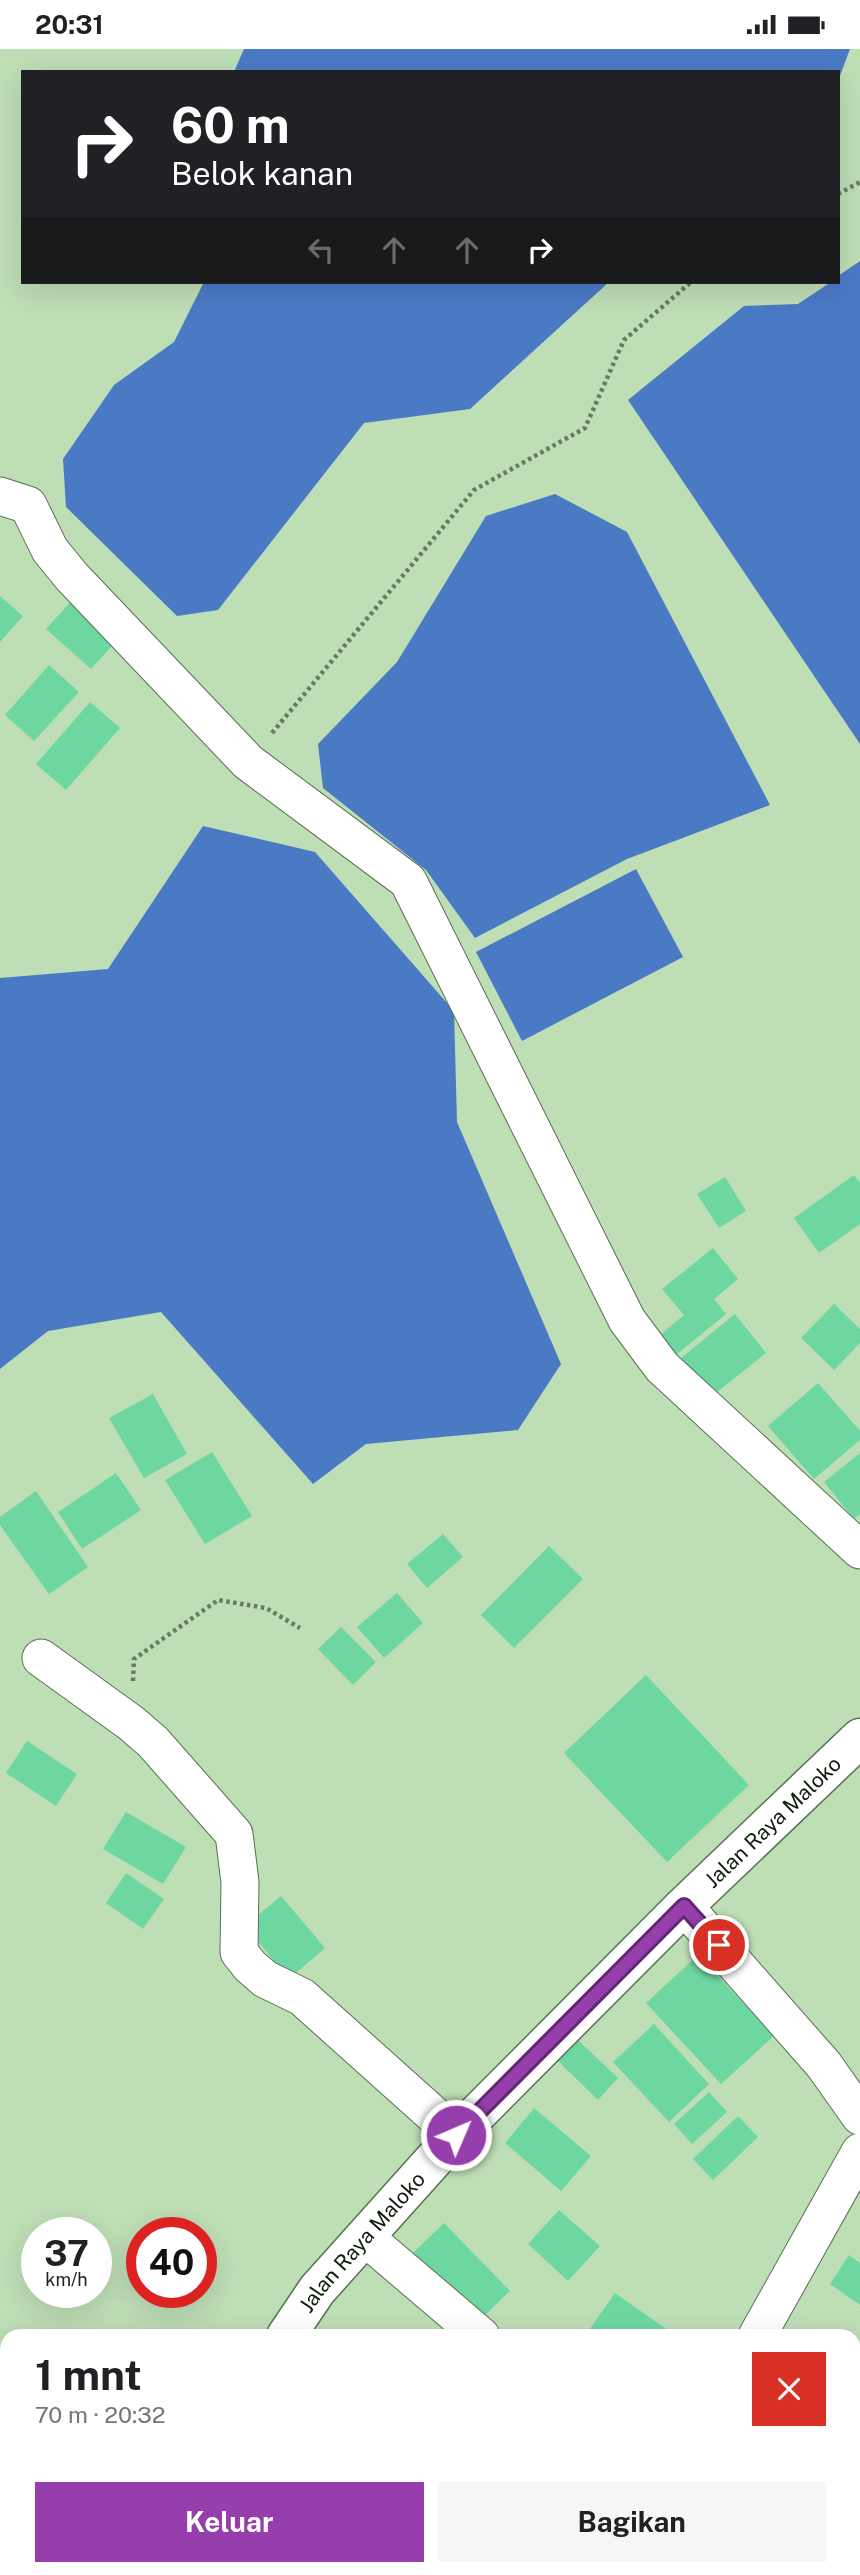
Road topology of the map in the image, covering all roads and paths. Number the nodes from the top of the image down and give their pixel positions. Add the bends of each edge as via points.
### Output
1 (860, 182) edge
2 (840, 193) edge
3 (689, 284) edge
4 (0, 496) edge
5 (248, 762) junction
6 (860, 1550) edge
7 (300, 1628) dead end
8 (41, 1658) dead end
9 (131, 1723) junction
10 (860, 1738) edge
11 (684, 1906) junction
12 (860, 2116) edge
13 (456, 2135) junction
14 (860, 2152) edge
15 (366, 2238) junction
16 (291, 2329) edge
17 (473, 2329) edge
18 (761, 2329) edge

1 - 2 path
3 - 5 path via 624,340 585,428 474,490
4 - 5 street via 28,505 50,550 72,577
5 - 6 street via 408,881 627,1320 663,1367
7 - 9 path via 266,1608 218,1600 134,1659
8 - 9 street
9 - 13 street via 234,1834 240,1882 239,1952 250,1966 302,1997
10 - 11 street, Jalan Raya Maloko
11 - 12 street via 824,2065
11 - 13 street, Jalan Raya Maloko
13 - 15 street, Jalan Raya Maloko
14 - 18 street
15 - 16 street, Jalan Raya Maloko via 317,2290
15 - 17 street

